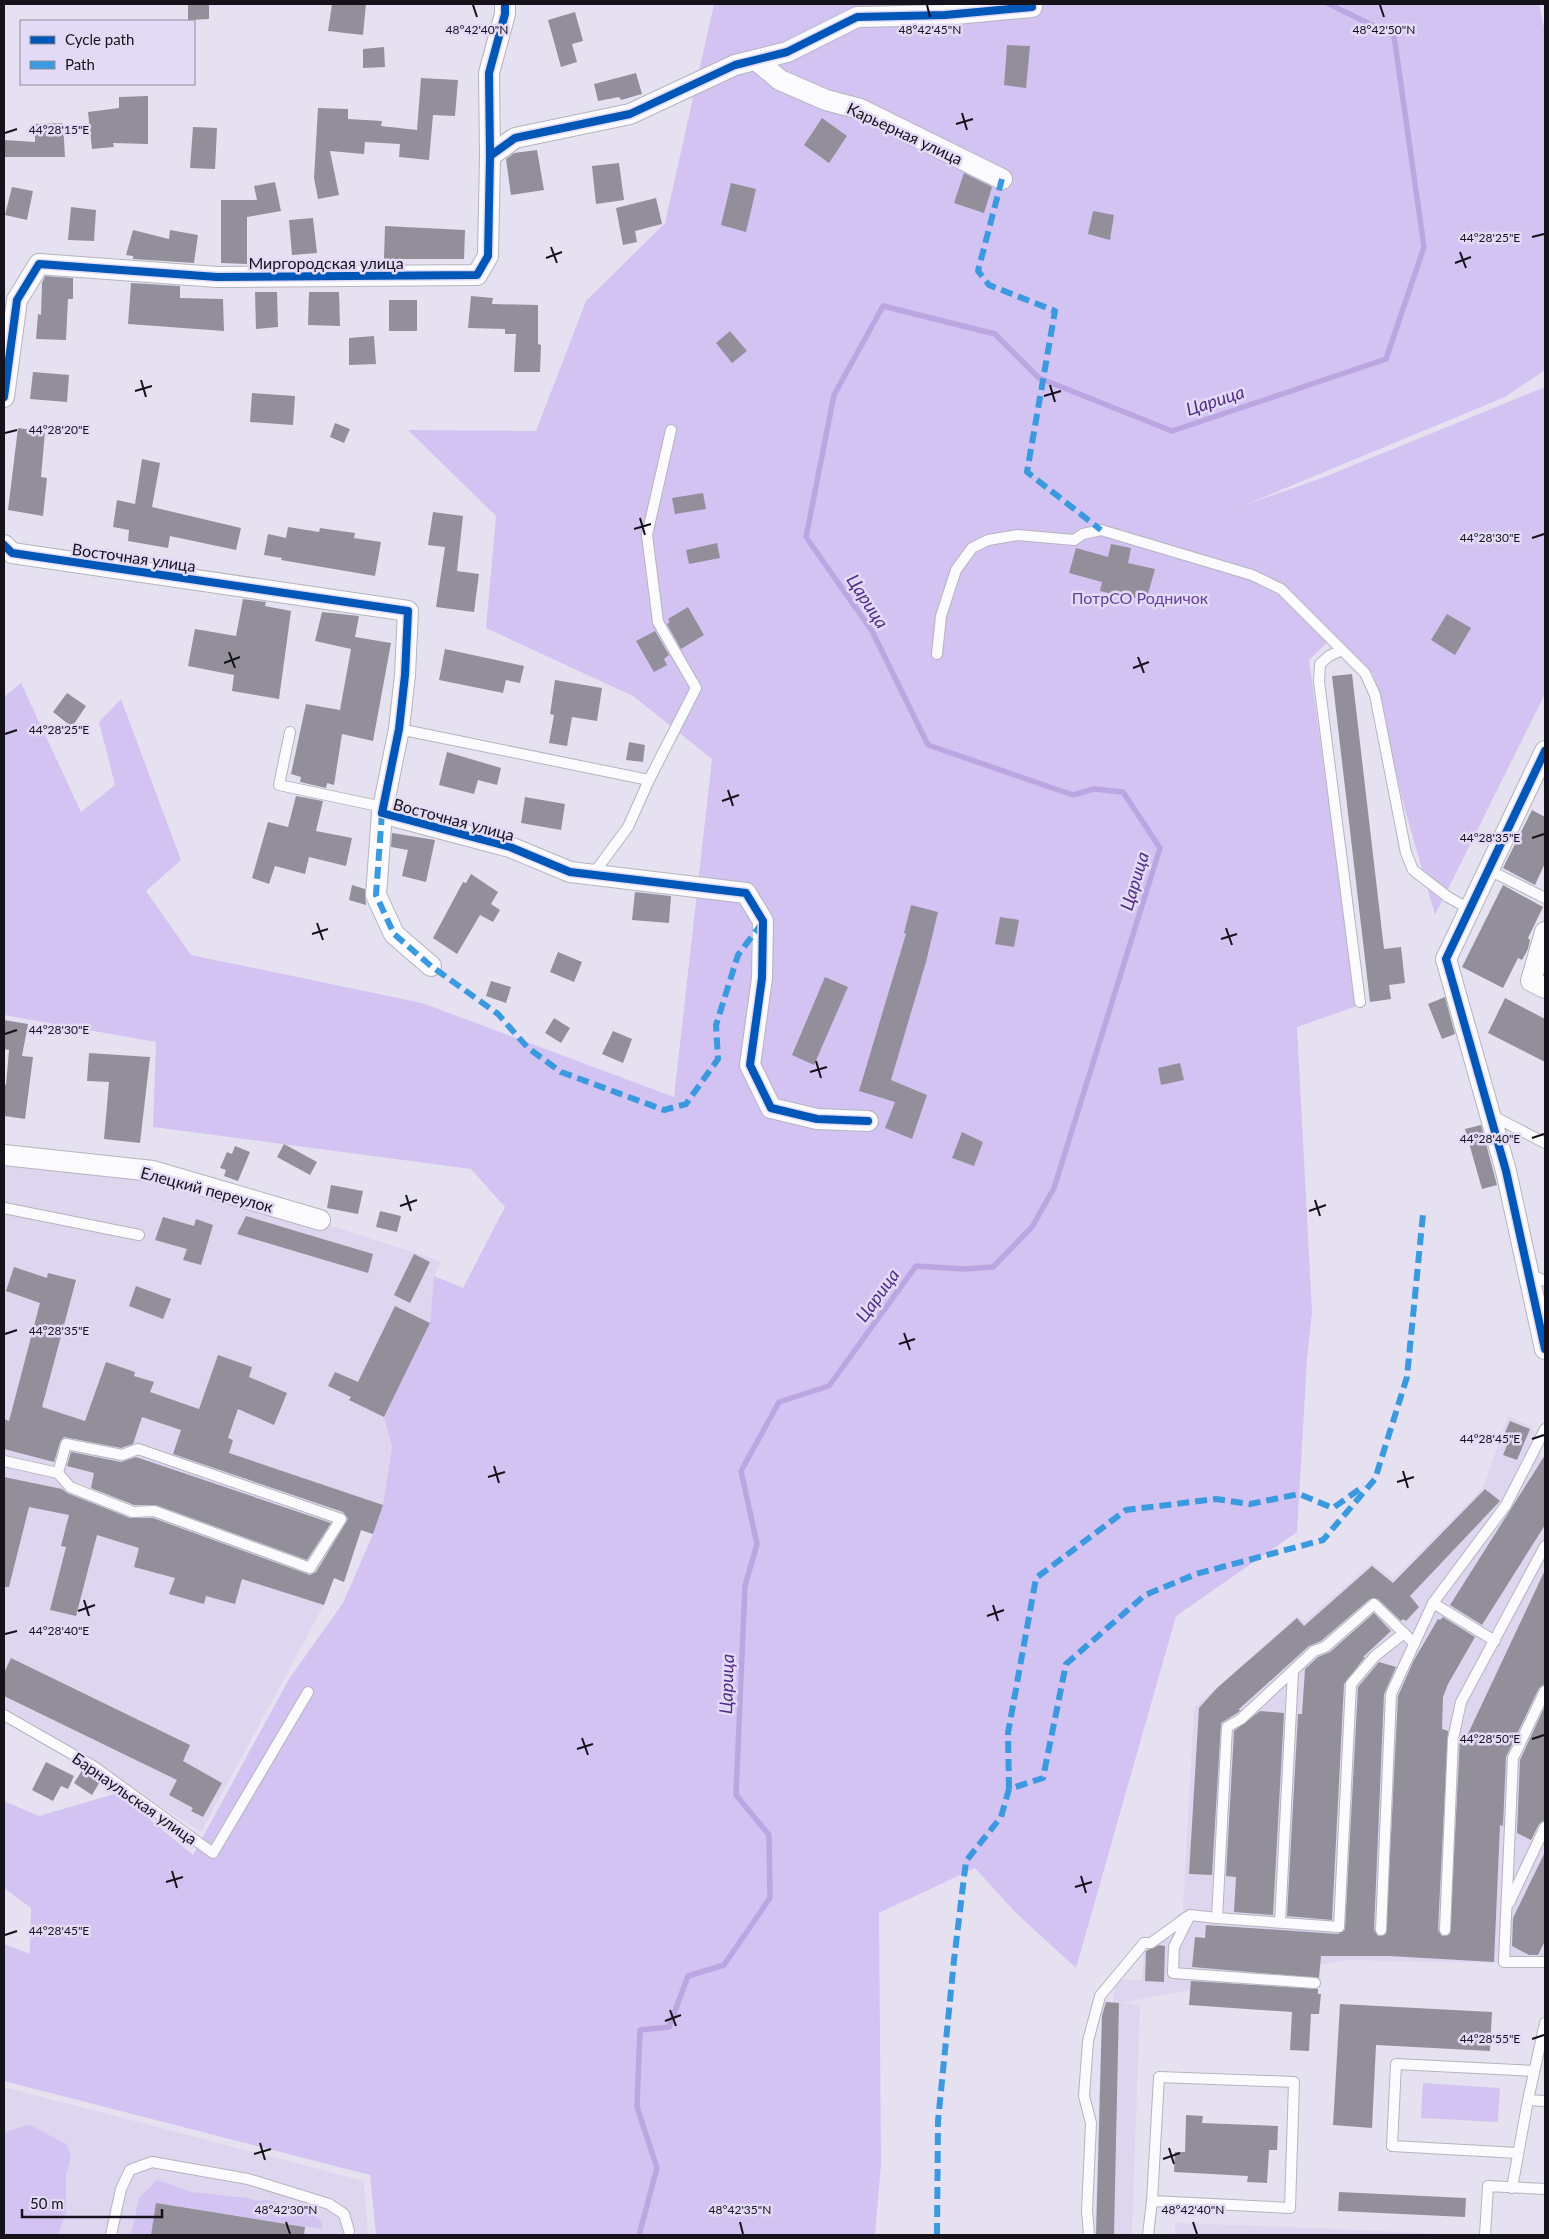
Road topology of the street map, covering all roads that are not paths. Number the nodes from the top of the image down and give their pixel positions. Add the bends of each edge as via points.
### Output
1 (505, 4) edge
2 (1032, 7) dead end
3 (756, 60) junction
4 (490, 156) junction
5 (1002, 179) dead end
6 (4, 397) edge
7 (672, 430) dead end
8 (4, 545) edge
9 (1342, 650) junction
10 (937, 654) dead end
11 (399, 729) junction
12 (290, 732) dead end
13 (1545, 751) edge
14 (649, 780) junction
15 (382, 810) junction
16 (1490, 870) junction
17 (594, 873) junction
18 (1545, 898) edge
19 (1471, 910) junction
20 (1545, 932) edge
21 (431, 966) dead end
22 (1538, 984) edge
23 (1360, 1002) dead end
24 (1490, 1115) junction
25 (868, 1121) dead end
26 (1545, 1143) edge
27 (4, 1155) edge
28 (4, 1208) edge
29 (320, 1220) dead end
30 (139, 1235) dead end
31 (1537, 1277) edge
32 (1545, 1349) edge
33 (1545, 1429) edge
34 (4, 1460) edge
35 (58, 1473) junction
36 (1545, 1546) edge
37 (1433, 1603) junction
38 (1404, 1634) junction
39 (1495, 1641) junction
40 (1414, 1643) junction
41 (1293, 1671) junction
42 (1545, 1691) edge
43 (308, 1692) dead end
44 (4, 1715) edge
45 (1545, 1828) edge
46 (1506, 1907) junction
47 (1190, 1916) junction
48 (1217, 1918) junction
49 (1280, 1922) junction
50 (1381, 1930) dead end
51 (1445, 1930) dead end
52 (1545, 1962) edge
53 (1315, 1983) dead end
54 (1545, 2023) edge
55 (1534, 2071) junction
56 (1528, 2100) junction
57 (1545, 2101) edge
58 (1518, 2153) junction
59 (1512, 2188) junction
60 (1545, 2189) edge
61 (1152, 2201) junction
62 (350, 2231) dead end
63 (111, 2235) edge
64 (1089, 2235) edge
65 (1148, 2235) edge
66 (1485, 2235) edge

1 - 4 street, Миргородская улица via 489,73
2 - 3 street via 945,15 857,17 787,52
3 - 4 street via 735,65 630,114 515,138
3 - 5 street, Карьерная улица via 780,80 826,100 860,108
4 - 6 street, Миргородская улица via 488,256 477,275 217,277 39,264 17,300
7 - 14 lane via 646,535 658,622 696,688
8 - 11 street, Восточная улица via 12,552 408,612
9 - 10 lane via 1281,589 1252,576 1101,530 1083,534 1074,540 1018,535 988,540 972,548 956,570 941,616
9 - 19 lane via 1365,673 1375,695 1402,835 1413,870
9 - 23 lane via 1320,664 1319,682
11 - 14 lane
11 - 15 street, Восточная улица
12 - 15 lane via 279,784
13 - 16 street
14 - 17 lane via 628,827
15 - 17 street, Восточная улица via 510,847 570,872
15 - 21 street via 376,895 394,934
16 - 18 lane
16 - 19 street
17 - 25 street, Восточная улица via 746,893 763,921 762,978 750,1065 771,1108 817,1119
19 - 24 street via 1446,959
20 - 22 street
24 - 26 lane
24 - 31 street
27 - 29 street, Елецкий переулок via 153,1171
28 - 30 lane
31 - 32 street
33 - 37 lane via 1506,1505
34 - 35 lane
35 - 35 lane via 66,1444 122,1455 138,1449 341,1519 310,1568 154,1511 133,1512 70,1487
36 - 39 lane
37 - 39 lane
37 - 40 lane
38 - 40 lane
38 - 41 lane via 1374,1604
38 - 49 lane via 1376,1656 1351,1684 1339,1927
39 - 51 lane via 1461,1702 1454,1739
40 - 50 lane via 1391,1694
41 - 48 lane via 1241,1719 1227,1727
41 - 49 lane
42 - 46 lane via 1513,1758
43 - 44 lane, Барнаульская улица via 214,1853 94,1766
45 - 46 lane
46 - 52 lane via 1504,1962
47 - 48 lane
47 - 53 lane via 1174,1947 1173,1973
47 - 64 lane via 1151,1943 1144,1943 1100,1996 1088,2041 1084,2096 1090,2123
48 - 49 lane
54 - 55 lane
55 - 56 lane
55 - 58 lane via 1396,2064 1392,2146
56 - 57 lane
56 - 58 lane
58 - 59 lane
59 - 60 lane
59 - 66 lane via 1488,2186
61 - 61 lane via 1290,2208 1294,2082 1159,2078
61 - 65 lane
62 - 63 lane via 344,2214 329,2204 248,2179 152,2162 130,2170 121,2189

